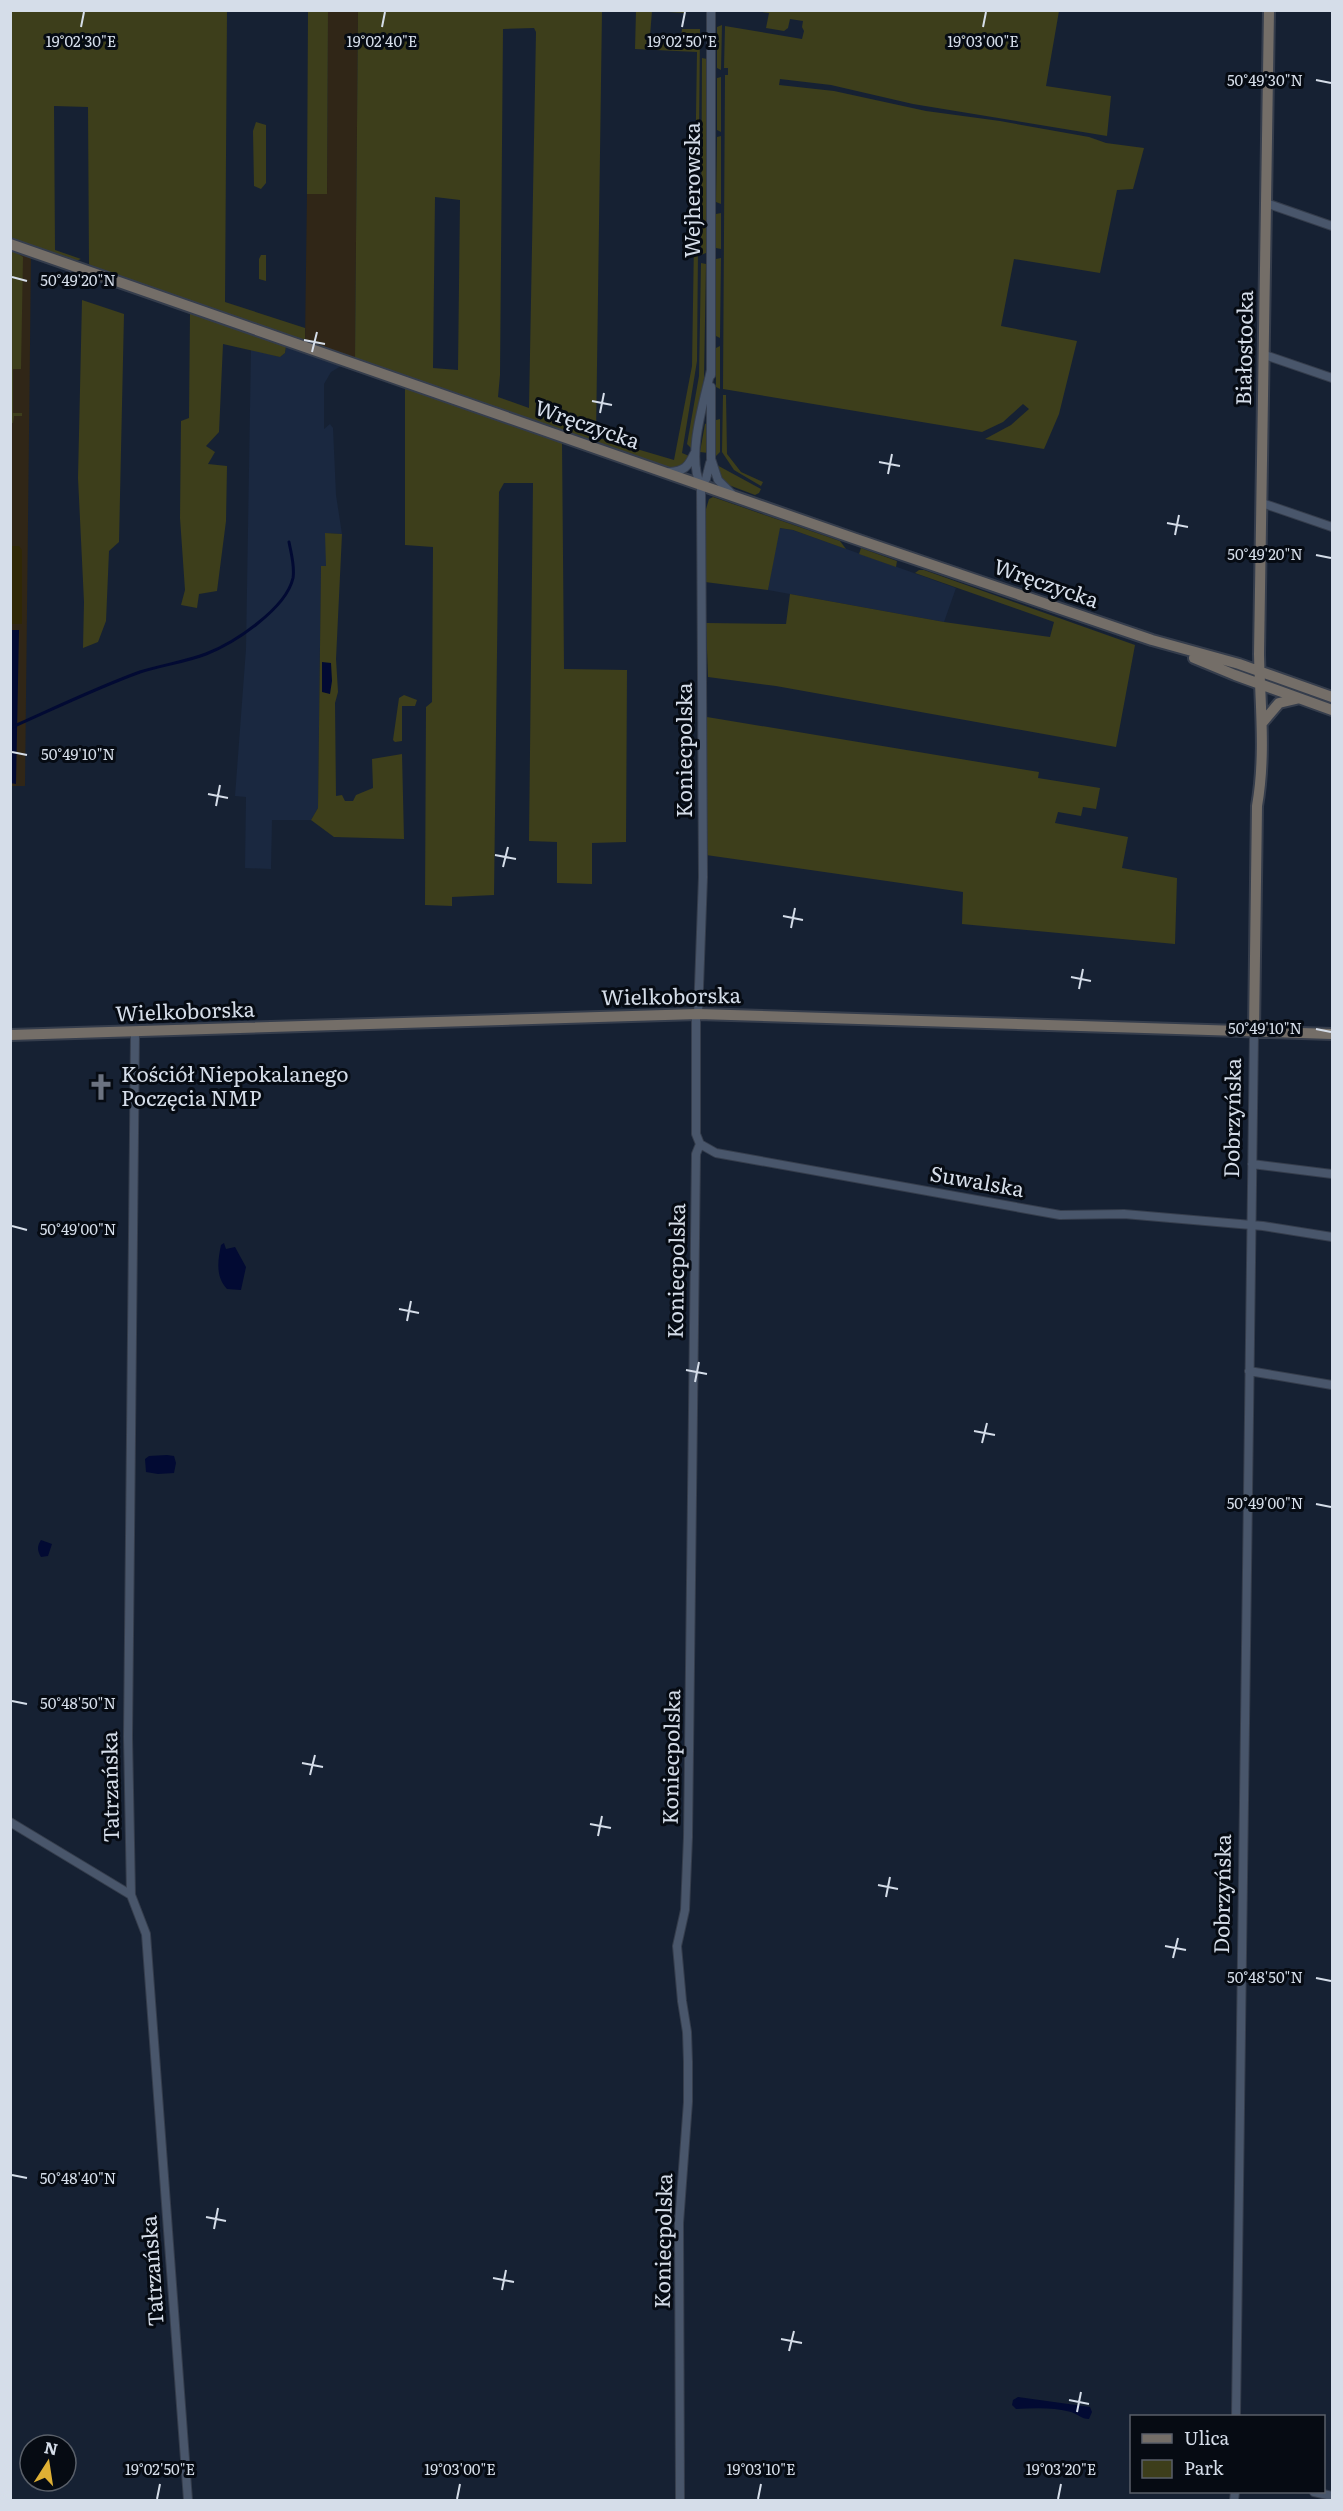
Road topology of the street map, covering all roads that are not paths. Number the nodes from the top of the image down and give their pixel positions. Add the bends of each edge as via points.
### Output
1 (711, 10) edge
2 (1269, 10) edge
3 (1266, 203) junction
4 (1332, 226) edge
5 (10, 244) edge
6 (1265, 355) junction
7 (711, 370) junction
8 (1332, 378) edge
9 (695, 453) junction
10 (711, 459) junction
11 (664, 473) junction
12 (701, 486) junction
13 (738, 499) junction
14 (1262, 503) junction
15 (1332, 527) edge
16 (1152, 640) junction
17 (1259, 672) junction
18 (1276, 678) junction
19 (1262, 685) junction
20 (1332, 697) edge
21 (1301, 699) junction
22 (1332, 710) edge
23 (1262, 723) junction
24 (697, 1014) junction
25 (1254, 1032) junction
26 (135, 1033) junction
27 (1332, 1034) edge
28 (10, 1035) edge
29 (700, 1144) junction
30 (1252, 1164) junction
31 (1332, 1174) edge
32 (1251, 1226) junction
33 (1332, 1237) edge
34 (1249, 1371) junction
35 (1332, 1385) edge
36 (10, 1822) edge
37 (131, 1895) junction
38 (1236, 2415) edge
39 (188, 2500) edge
40 (680, 2500) edge

1 - 7 street, Wejherowska
2 - 3 street, Białostocka
3 - 4 street
3 - 6 street, Białostocka
5 - 11 street, Wręczycka
6 - 8 street
6 - 14 street, Białostocka
7 - 9 street, Wejherowska
7 - 10 street, Wejherowska
9 - 11 street via 687,467
9 - 12 street, Wejherowska
10 - 12 street
10 - 13 street via 718,480
11 - 12 street, Wręczycka
12 - 13 street, Wręczycka
12 - 24 street, Koniecpolska via 703,877
13 - 16 street, Wręczycka
14 - 15 street
14 - 17 street, Białostocka
16 - 17 street, Wręczycka
16 - 19 street, Wręczycka
17 - 18 street, Wręczycka
17 - 19 street, Białostocka
18 - 19 street
18 - 20 street, Wręczycka
19 - 21 street, Wręczycka
19 - 23 street, Dobrzyńska
21 - 22 street, Wręczycka
21 - 23 street via 1279,703
23 - 25 street, Dobrzyńska
24 - 25 street, Wielkoborska
24 - 26 street, Wielkoborska
24 - 29 street, Koniecpolska via 696,1134
25 - 27 street, Wielkoborska
25 - 30 street, Dobrzyńska
26 - 28 street, Wielkoborska
26 - 37 street, Tatrzańska via 128,1725
29 - 32 street, Suwalska via 716,1153 1060,1215 1124,1214
29 - 40 street, Koniecpolska via 696,1154 693,1325 688,1837 685,1910 678,1946 688,2062 679,2223
30 - 31 street
30 - 32 street, Dobrzyńska
32 - 33 street, Suwalska
32 - 34 street, Dobrzyńska
34 - 35 street
34 - 38 street, Dobrzyńska
36 - 37 street
37 - 39 street, Tatrzańska via 146,1934

